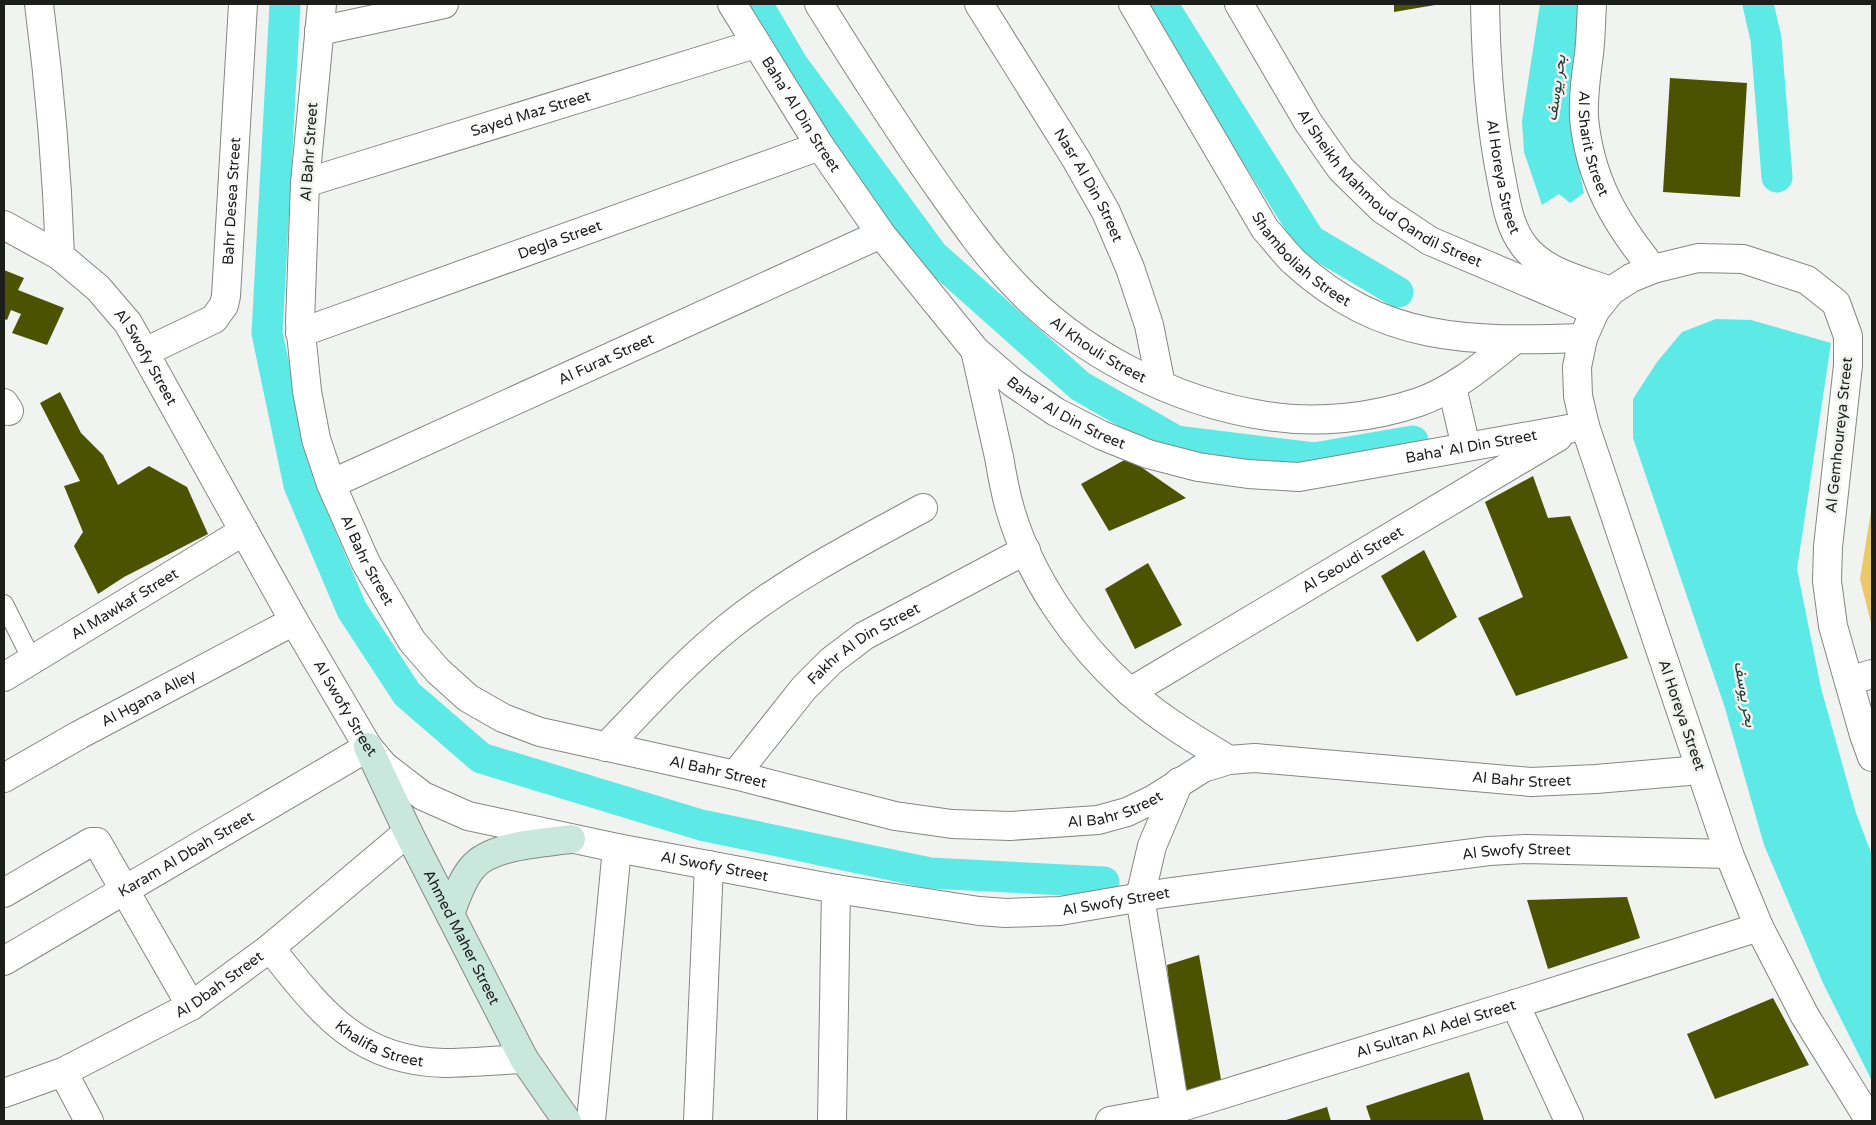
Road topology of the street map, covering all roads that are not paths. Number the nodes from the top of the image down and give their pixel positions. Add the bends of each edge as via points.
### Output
1 (39, 4) edge
2 (243, 4) edge
3 (322, 4) edge
4 (444, 4) edge
5 (732, 4) edge
6 (819, 4) edge
7 (979, 4) edge
8 (1133, 4) edge
9 (1239, 4) edge
10 (1485, 4) edge
11 (1592, 4) edge
12 (319, 31) junction
13 (755, 44) junction
14 (820, 146) junction
15 (305, 183) junction
16 (4, 225) edge
17 (881, 234) junction
18 (60, 256) junction
19 (1653, 269) junction
20 (1603, 301) junction
21 (300, 333) junction
22 (1583, 338) junction
23 (1513, 341) junction
24 (975, 350) junction
25 (145, 352) junction
26 (1860, 365) edge
27 (1161, 385) junction
28 (1452, 387) junction
29 (1579, 427) junction
30 (1466, 447) junction
31 (331, 484) junction
32 (923, 508) dead end
33 (244, 531) junction
34 (1026, 550) junction
35 (4, 604) edge
36 (294, 621) junction
37 (32, 660) junction
38 (4, 677) edge
39 (1860, 677) edge
40 (1130, 692) junction
41 (1870, 742) edge
42 (368, 747) junction
43 (606, 747) junction
44 (1228, 760) junction
45 (1700, 770) junction
46 (735, 775) junction
47 (4, 778) edge
48 (1179, 782) junction
49 (408, 832) junction
50 (571, 839) junction
51 (617, 848) junction
52 (1729, 854) junction
53 (709, 866) junction
54 (836, 889) junction
55 (125, 890) junction
56 (4, 893) edge
57 (1140, 897) junction
58 (450, 914) junction
59 (1759, 927) junction
60 (270, 948) junction
61 (4, 961) edge
62 (1515, 1004) junction
63 (191, 1006) junction
64 (524, 1059) junction
65 (63, 1072) junction
66 (4, 1093) edge
67 (1175, 1109) junction
68 (89, 1121) edge
69 (567, 1121) edge
70 (591, 1121) edge
71 (698, 1121) edge
72 (832, 1121) edge
73 (1110, 1121) edge
74 (1569, 1121) edge
75 (1870, 1121) edge

1 - 18 street via 49,78
2 - 25 street, Bahr Desea Street via 224,305 214,319
3 - 12 street, Al Bahr Street
4 - 12 street
5 - 13 street, Baha' Al Din Street
6 - 27 street, Al Khouli Street via 892,122 978,244 1013,283 1052,319 1094,350
7 - 27 street, Nasr Al Din Street via 1106,212 1130,268 1149,325
8 - 23 street, Shamboliah Street via 1265,229 1292,260 1324,286 1358,307 1396,324 1435,334
9 - 20 street, Al Sheikh Mahmoud Qandil Street via 1308,122 1341,169 1382,209 1430,242
10 - 20 street, Al Horeya Street via 1495,150 1512,224 1524,246 1543,264
11 - 19 street, Al Sharit Street via 1584,84 1589,150 1598,182 1612,212
12 - 15 street, Al Bahr Street
13 - 14 street, Baha' Al Din Street
13 - 15 street, Sayed Maz Street
14 - 17 street, Baha' Al Din Street
14 - 21 street, Degla Street
15 - 21 street, Al Bahr Street
16 - 18 street, Al Swofy Street
17 - 24 street, Baha' Al Din Street
17 - 31 street, Al Furat Street
18 - 25 street, Al Swofy Street via 98,288 128,323
19 - 20 street via 1631,278
19 - 26 street, Al Gemhoureya Street via 1698,258 1743,259 1807,280 1836,303
20 - 22 street, Al Horeya Street
21 - 31 street, Al Bahr Street via 316,438
22 - 23 street, Shamboliah Street
22 - 29 street, Al Horeya Street via 1577,367
23 - 28 street, Al Khouli Street
24 - 30 street, Baha' Al Din Street via 1056,412 1148,454 1198,467 1248,474 1299,476
24 - 34 street via 1010,510
25 - 33 street, Al Swofy Street
26 - 39 street, Al Gemhoureya Street via 1828,548 1827,581 1833,626
27 - 28 street, Al Khouli Street via 1228,409 1269,417 1324,420 1378,413 1419,402
28 - 30 street
29 - 30 street, Baha' Al Din Street
29 - 40 street, Al Seoudi Street
29 - 45 street, Al Horeya Street
31 - 43 street, Al Bahr Street via 366,563 412,641 438,672 468,698 503,718 540,732
32 - 43 street via 779,590 731,625 686,665
33 - 36 street, Al Swofy Street
33 - 37 street, Al Mawkaf Street
34 - 40 street via 1045,589 1070,626 1098,661
34 - 46 street, Fakhr Al Din Street via 864,636 830,661 804,688
35 - 37 lane
36 - 42 street, Al Swofy Street
36 - 47 street, Al Hgana Alley
37 - 38 street, Al Mawkaf Street
39 - 41 street, Al Gemhoureya Street
40 - 44 street via 1169,723
42 - 49 main road, Ahmed Maher Street
42 - 50 street, Al Swofy Street via 403,782 445,807 484,820
42 - 55 street, Karam Al Dbah Street
43 - 46 street, Al Bahr Street
44 - 45 street, Al Bahr Street via 1256,758 1531,782
44 - 48 street, Al Bahr Street via 1202,768
45 - 52 street, Al Horeya Street
46 - 48 street, Al Bahr Street via 895,816 952,824 1010,826 1098,820 1127,812
48 - 57 street via 1152,846
49 - 58 main road, Ahmed Maher Street
49 - 60 street, Al Dbah Street
50 - 51 street, Al Swofy Street
50 - 58 main road via 503,850 486,856 472,867
51 - 53 street, Al Swofy Street
51 - 70 street
52 - 57 street, Al Swofy Street via 1488,850
52 - 59 street, Al Horeya Street
53 - 54 street, Al Swofy Street
53 - 71 street
54 - 57 street, Al Swofy Street via 1006,913 1060,911
54 - 72 street
55 - 56 street via 95,841
55 - 61 street, Karam Al Dbah Street
55 - 63 street
57 - 67 street
58 - 64 main road, Ahmed Maher Street
59 - 62 street, Al Sultan Al Adel Street
59 - 75 street, Al Horeya Street via 1805,1016
60 - 63 street, Al Dbah Street
60 - 64 street, Khalifa Street via 315,1004 334,1022 379,1050 410,1059 443,1063
62 - 67 street, Al Sultan Al Adel Street
62 - 74 street
63 - 65 street, Al Dbah Street
64 - 69 main road, Ahmed Maher Street
65 - 66 street, Al Dbah Street
65 - 68 street
67 - 73 street, Al Sultan Al Adel Street

